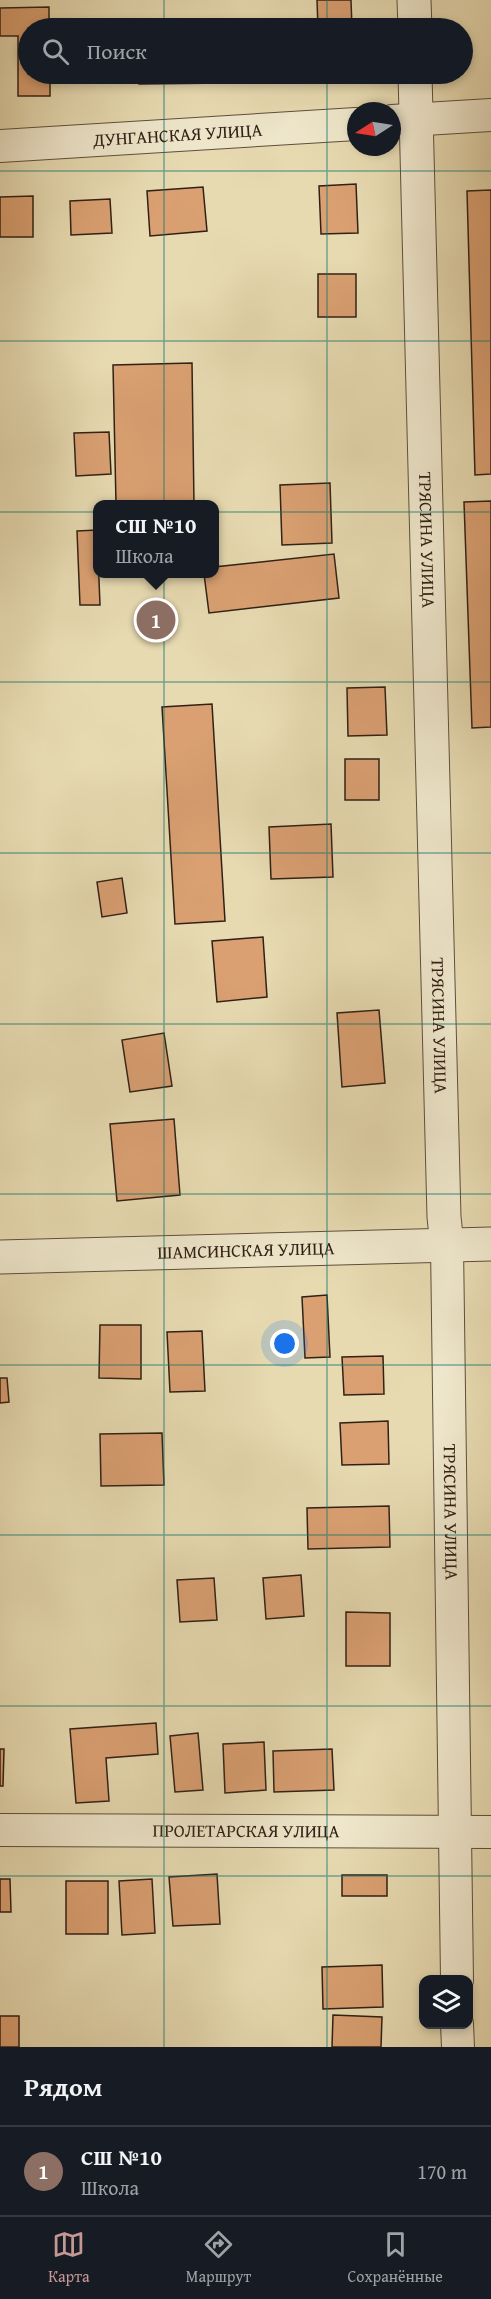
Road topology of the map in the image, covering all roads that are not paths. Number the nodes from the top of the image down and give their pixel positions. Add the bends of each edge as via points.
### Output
1 (414, 0) edge
2 (415, 18) edge
3 (413, 84) edge
4 (491, 115) edge
5 (404, 121) edge
6 (347, 125) edge
7 (0, 146) edge
8 (491, 1244) edge
9 (447, 1245) junction
10 (0, 1257) edge
11 (0, 1830) edge
12 (455, 1832) junction
13 (491, 1832) edge
14 (457, 1975) edge
15 (457, 2029) edge
16 (458, 2047) edge

1 - 2 street
3 - 5 street, ТРЯСИНА УЛИЦА
4 - 5 street
5 - 9 street, ТРЯСИНА УЛИЦА
6 - 7 street, ДУНГАНСКАЯ УЛИЦА
8 - 9 street, ШАМСИНСКАЯ УЛИЦА
9 - 10 street, ШАМСИНСКАЯ УЛИЦА
9 - 12 street, ТРЯСИНА УЛИЦА
11 - 12 street, ПРОЛЕТАРСКАЯ УЛИЦА
12 - 13 street, ПРОЛЕТАРСКАЯ УЛИЦА
12 - 14 street, ТРЯСИНА УЛИЦА
15 - 16 street

